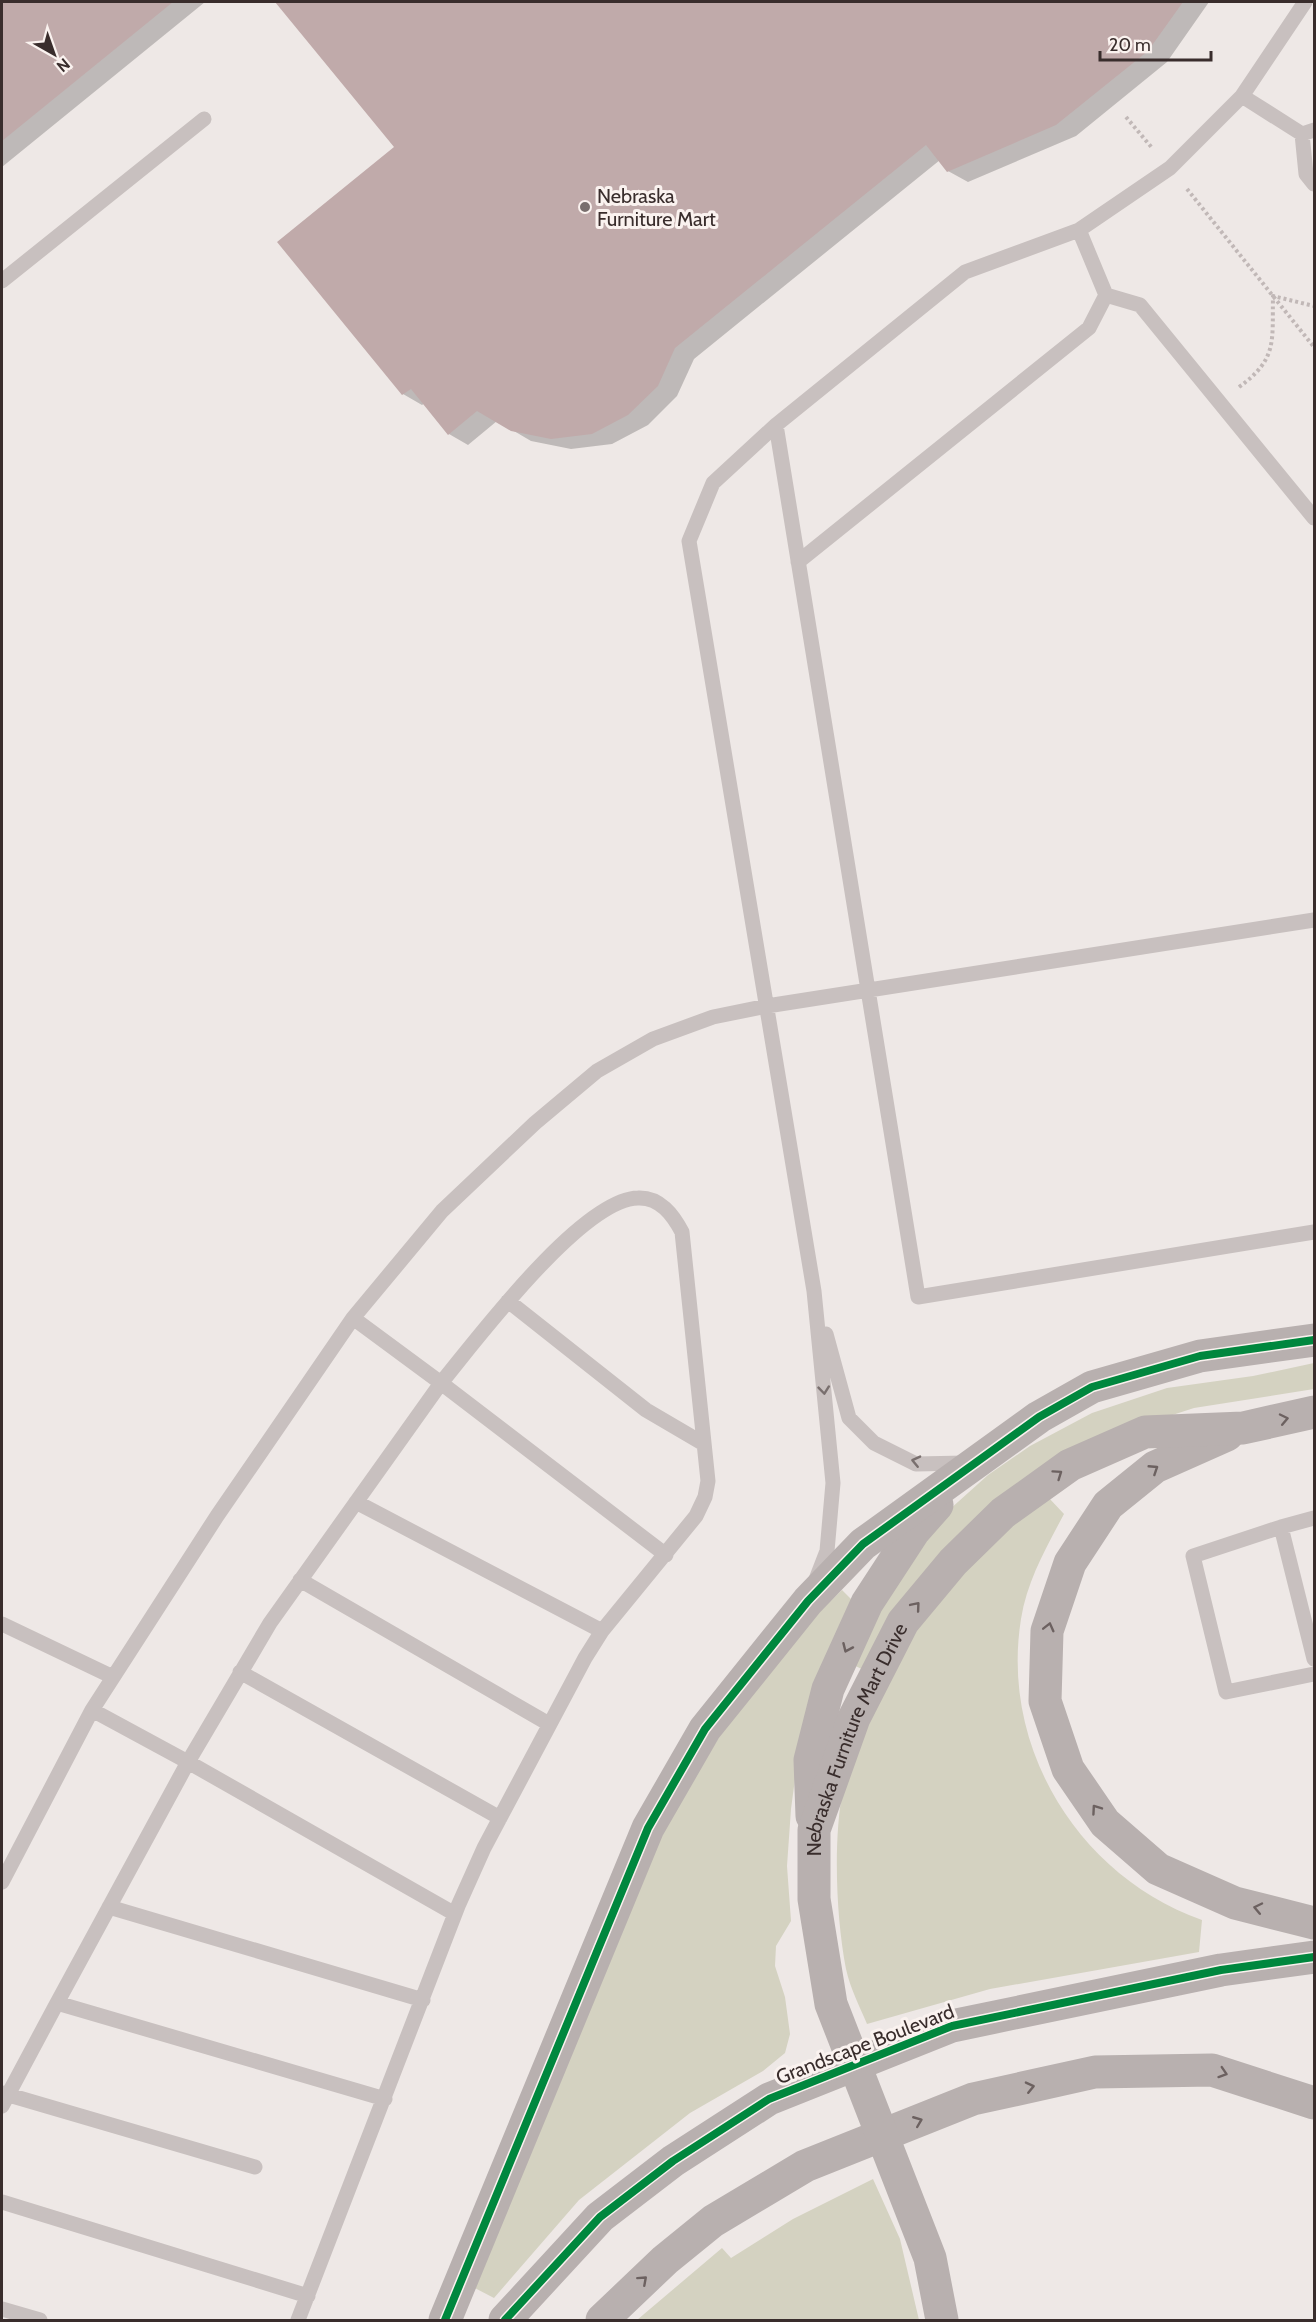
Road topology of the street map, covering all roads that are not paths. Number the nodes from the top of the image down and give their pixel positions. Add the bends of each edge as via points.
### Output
1 (1305, 2) edge
2 (1242, 96) junction
3 (204, 118) dead end
4 (1308, 132) edge
5 (1314, 184) edge
6 (1079, 230) junction
7 (2, 281) edge
8 (1106, 296) junction
9 (776, 425) junction
10 (1314, 519) edge
11 (798, 562) junction
12 (1314, 920) edge
13 (867, 990) junction
14 (767, 1006) junction
15 (1314, 1232) edge
16 (814, 1291) junction
17 (508, 1301) junction
18 (353, 1318) junction
19 (1314, 1340) edge
20 (441, 1383) junction
21 (1314, 1412) edge
22 (1243, 1428) junction
23 (704, 1444) junction
24 (973, 1462) junction
25 (356, 1502) junction
26 (1314, 1518) edge
27 (1281, 1527) junction
28 (666, 1555) junction
29 (300, 1580) junction
30 (808, 1601) junction
31 (2, 1624) edge
32 (602, 1631) junction
33 (1314, 1659) edge
34 (240, 1672) junction
35 (1314, 1674) edge
36 (113, 1677) junction
37 (93, 1710) junction
38 (549, 1724) junction
39 (188, 1762) junction
40 (500, 1818) junction
41 (814, 1830) junction
42 (2, 1882) edge
43 (109, 1907) junction
44 (455, 1914) junction
45 (1314, 1923) edge
46 (1314, 1958) edge
47 (423, 2000) junction
48 (57, 2003) junction
49 (3, 2098) edge
50 (385, 2099) junction
51 (1314, 2103) edge
52 (255, 2167) dead end
53 (2, 2202) edge
54 (308, 2296) junction
55 (2, 2309) edge
56 (40, 2320) edge
57 (298, 2320) edge
58 (446, 2320) edge
59 (505, 2320) edge
60 (602, 2320) edge
61 (942, 2320) edge

1 - 2 lane
2 - 4 lane
2 - 6 lane via 1170,168
3 - 7 lane
4 - 5 lane via 1306,174
6 - 8 lane
6 - 9 lane via 965,272
8 - 10 lane via 1140,304
8 - 11 lane via 1089,328
9 - 11 lane
9 - 14 lane via 713,483 689,541
11 - 13 lane
12 - 13 lane
13 - 14 lane
13 - 15 lane via 918,1298
14 - 16 lane
14 - 18 lane via 713,1017 653,1040 597,1071 442,1211
24 -> 16 lane via 916,1464 874,1443 849,1418
16 -> 30 lane via 833,1483 827,1551
17 - 20 lane
17 - 23 lane via 646,1410
17 - 23 lane via 579,1229 615,1203 639,1197 656,1202 672,1214 682,1232
18 - 20 lane
18 - 36 lane via 217,1516
19 - 24 street via 1200,1356 1092,1387
20 - 25 lane
20 - 28 lane
22 -> 21 street, Nebraska Furniture Mart Drive
41 -> 22 street, Nebraska Furniture Mart Drive via 854,1718 903,1622 953,1562 1003,1513 1070,1465 1145,1432
45 -> 22 street via 1235,1903 1158,1869 1105,1823 1068,1769 1045,1701 1047,1631 1070,1563 1108,1505 1155,1467
23 - 28 lane via 708,1481 705,1497 696,1516
24 - 30 street via 863,1544
24 -> 41 street via 914,1531 867,1603 828,1689 810,1760
25 - 29 lane
25 - 32 lane
26 - 27 lane
27 - 33 lane
27 - 35 lane via 1193,1556 1226,1692
28 - 32 lane
29 - 34 lane
29 - 38 lane
30 - 58 street via 705,1729 648,1828
31 - 36 lane
32 - 38 lane
34 - 39 lane
34 - 40 lane
36 - 37 lane
37 - 39 lane
37 - 42 lane
38 - 40 lane
39 - 43 lane
39 - 44 lane
40 - 44 lane
41 - 61 street, Nebraska Furniture Mart Drive via 814,1899 831,2004 930,2259
43 - 47 lane
43 - 48 lane
44 - 47 lane
46 - 59 street, Grandscape Boulevard via 1221,1970 952,2026 769,2098 673,2161 600,2217
47 - 50 lane
48 - 49 lane
48 - 50 lane
49 - 52 lane
50 - 54 lane
60 -> 51 street via 713,2221 805,2166 973,2099 1095,2072 1212,2070
53 - 54 lane
54 - 57 lane
55 - 56 lane

